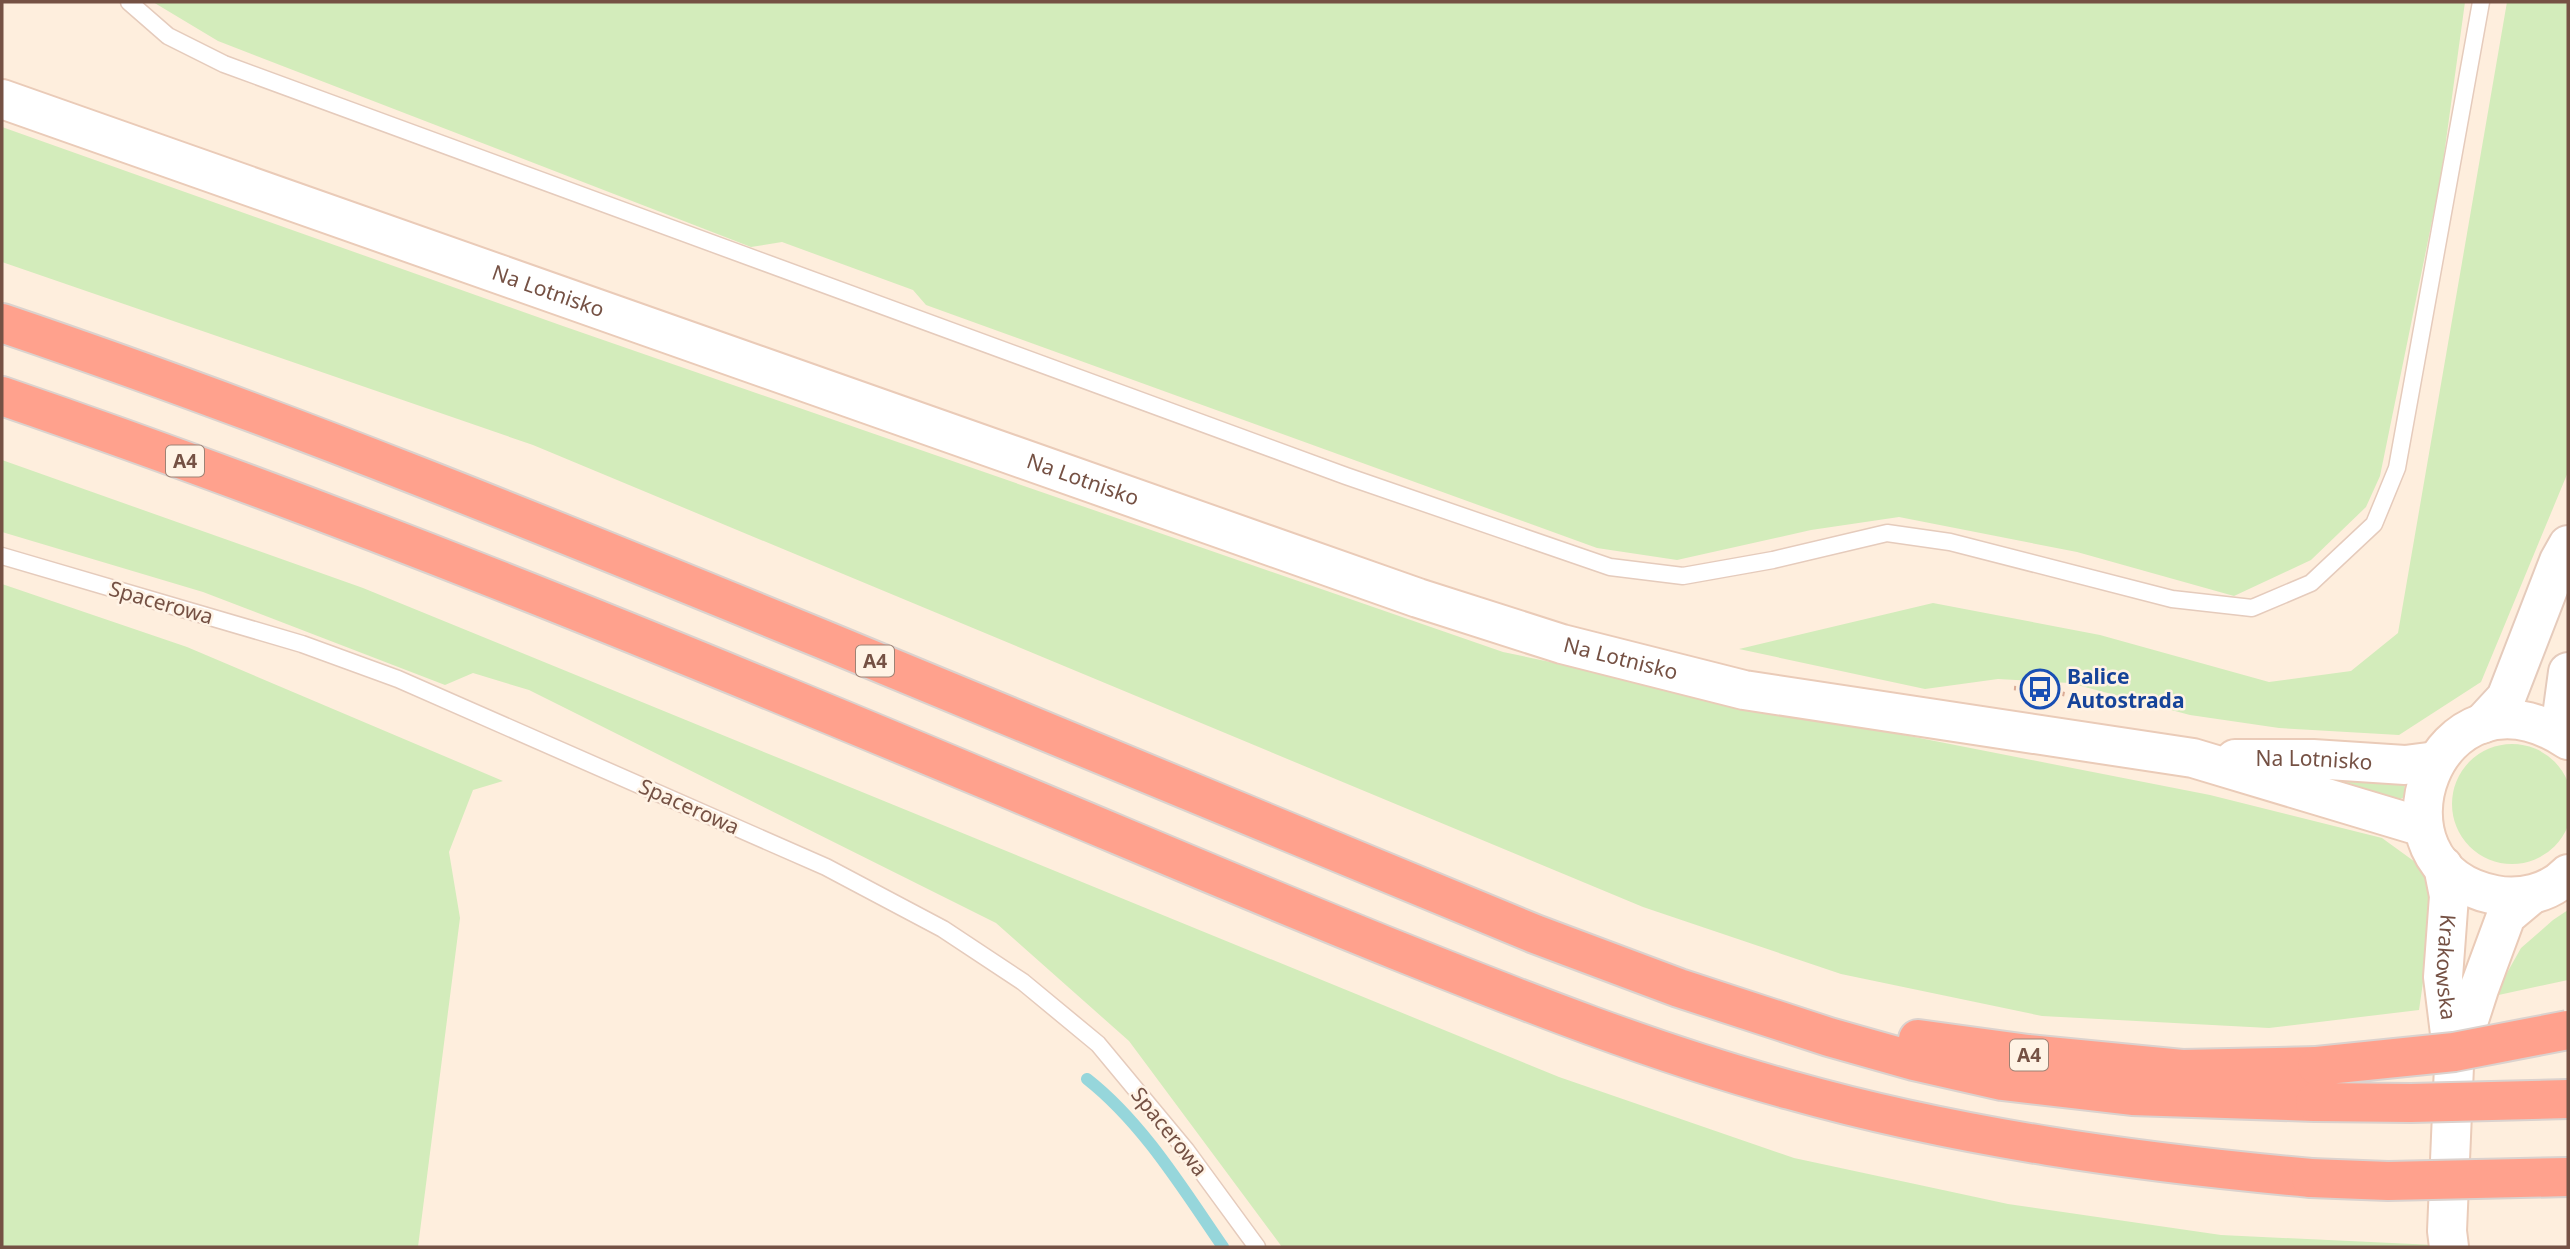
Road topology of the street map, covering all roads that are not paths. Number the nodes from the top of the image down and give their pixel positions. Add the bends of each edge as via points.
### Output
1 (129, 2) edge
2 (2481, 2) edge
3 (2, 99) edge
4 (2, 323) edge
5 (2, 396) edge
6 (2568, 545) edge
7 (2, 556) edge
8 (2568, 672) edge
9 (2482, 724) junction
10 (2568, 733) edge
11 (2568, 740) edge
12 (2193, 758) junction
13 (2436, 761) junction
14 (2423, 827) junction
15 (2443, 866) junction
16 (2568, 874) edge
17 (2531, 895) junction
18 (2568, 1030) edge
19 (2454, 1066) junction
20 (2316, 1084) junction
21 (2568, 1099) edge
22 (2568, 1177) edge
23 (1257, 1247) edge
24 (2449, 1247) edge

1 - 2 lane via 168,36 224,64 1346,476 1610,566 1683,576 1886,533 1950,542 2172,599 2252,608 2311,583 2374,524 2397,468
3 - 12 main road, Na Lotnisko via 1562,645 1744,690
4 - 20 highway, A4 via 370,456 1535,934 1679,988 1744,1007 1916,1038
5 - 22 highway, A4, bridge via 555,602 1384,945 1653,1049 1859,1108 2120,1158 2311,1178
6 - 9 main road via 2506,698
7 - 23 lane, Spacerowa via 302,644 398,679 826,867 943,929 1023,982 1098,1044 1186,1150
8 - 10 main road via 2563,709
9 - 11 main road via 2504,719 2528,721
9 - 13 main road via 2455,738
12 - 13 main road, Na Lotnisko via 2405,765
12 - 14 main road, Na Lotnisko
13 - 14 main road via 2424,786
14 - 15 main road
15 - 17 main road via 2461,882 2483,892
15 - 19 main road, Krakowska via 2449,896 2443,977
16 - 17 main road via 2561,882
17 - 19 main road, Krakowska via 2506,916
18 - 20 highway, A4, bridge
19 - 24 main road, Krakowska
20 - 21 highway, bridge via 2411,1103

